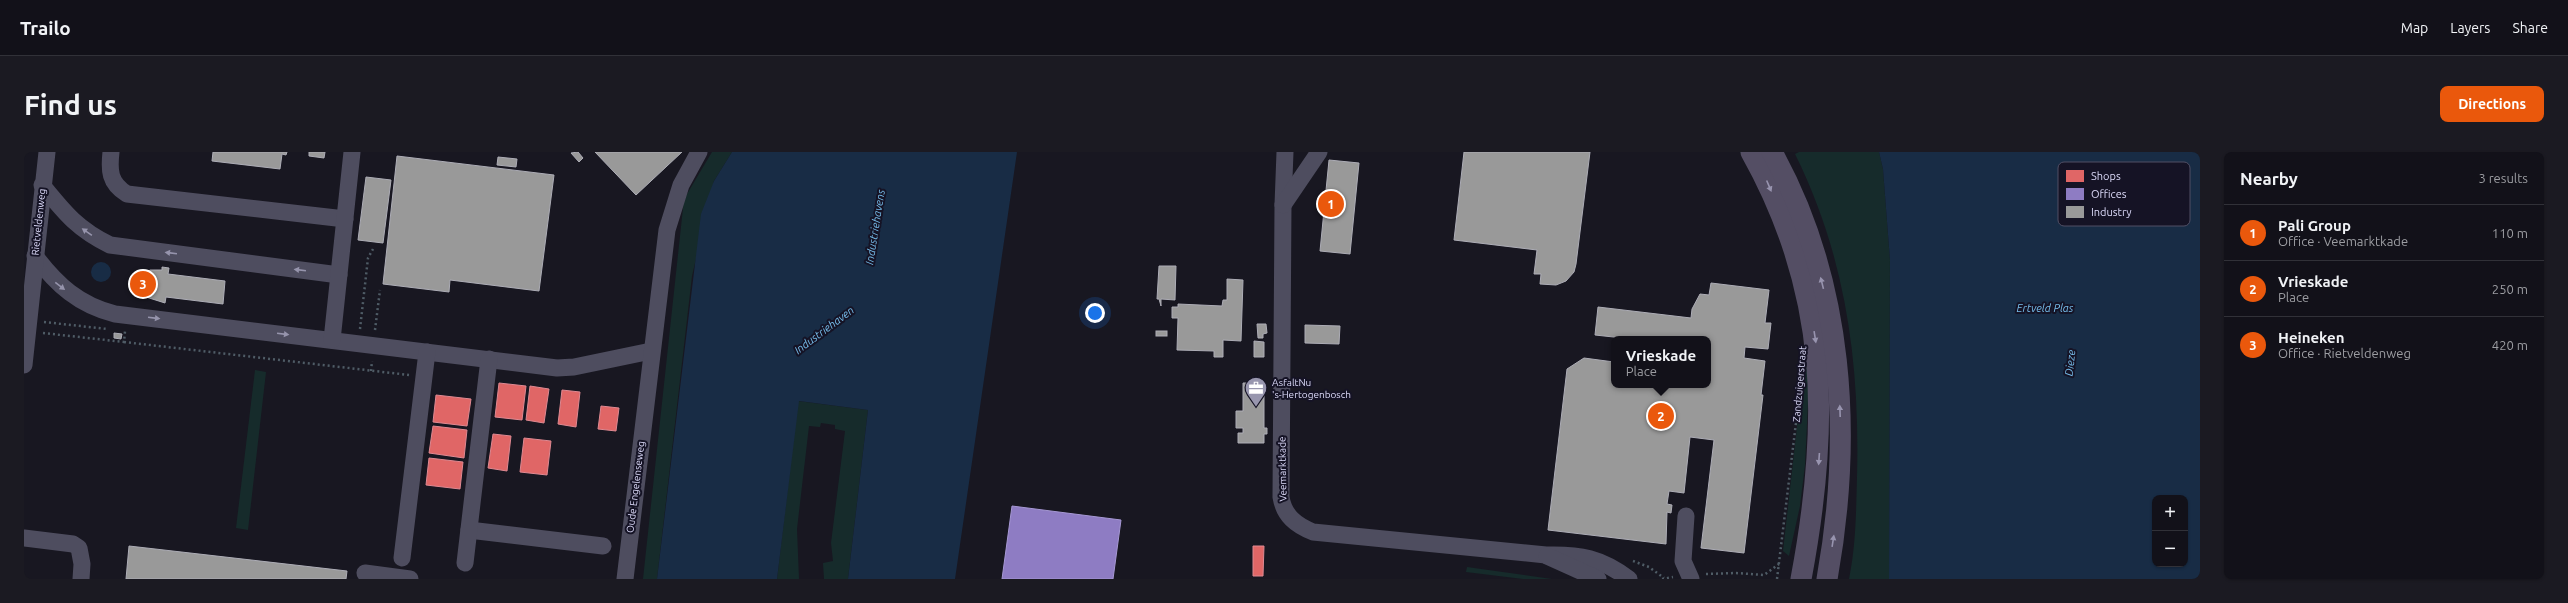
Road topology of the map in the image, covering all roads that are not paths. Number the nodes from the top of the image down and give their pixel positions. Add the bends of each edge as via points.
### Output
1 (47, 152) edge
2 (111, 152) edge
3 (352, 152) edge
4 (699, 152) edge
5 (1286, 152) edge
6 (1319, 152) edge
7 (1751, 152) edge
8 (1772, 152) edge
9 (42, 184) junction
10 (1283, 205) junction
11 (345, 219) junction
12 (31, 266) edge
13 (338, 275) junction
14 (332, 340) junction
15 (651, 351) junction
16 (426, 352) junction
17 (489, 359) junction
18 (24, 365) edge
19 (1686, 516) dead end
20 (469, 530) junction
21 (24, 538) edge
22 (603, 546) dead end
23 (1546, 555) junction
24 (402, 558) dead end
25 (465, 563) dead end
26 (365, 573) dead end
27 (1690, 577) edge
28 (81, 579) edge
29 (410, 579) edge
30 (624, 579) edge
31 (1598, 579) edge
32 (1629, 579) edge
33 (1801, 579) edge
34 (1826, 579) edge

1 - 9 street, Rietveldenweg
2 - 11 street via 111,178 118,189 126,194
3 - 11 street
4 - 15 street, Oude Engelenseweg via 681,185 667,230
5 - 10 street, Veemarktkade
6 - 10 street
7 -> 33 main road, Zandzuigerstraat via 1765,176 1789,237 1812,319 1818,356 1819,452
34 -> 8 main road via 1840,484 1841,444 1836,352 1817,262 1802,215
9 - 12 street, Rietveldenweg
13 -> 9 street via 110,245 88,234 68,218
10 - 23 street, Veemarktkade via 1281,497 1282,506 1289,517 1298,526 1313,532
11 - 13 street
12 -> 14 street via 76,298 100,310
12 - 18 street, Rietveldenweg
13 - 14 street
14 - 16 street
15 - 17 street via 574,367 557,368
15 - 30 street, Oude Engelenseweg
16 - 17 street
16 - 24 street
17 - 20 street
19 - 27 street via 1683,561
20 - 22 street
20 - 25 street
21 - 28 street via 74,544 79,548
23 - 31 street, Veemarktkade
23 - 32 street, Veemarktkade via 1574,554 1598,560
26 - 29 street

